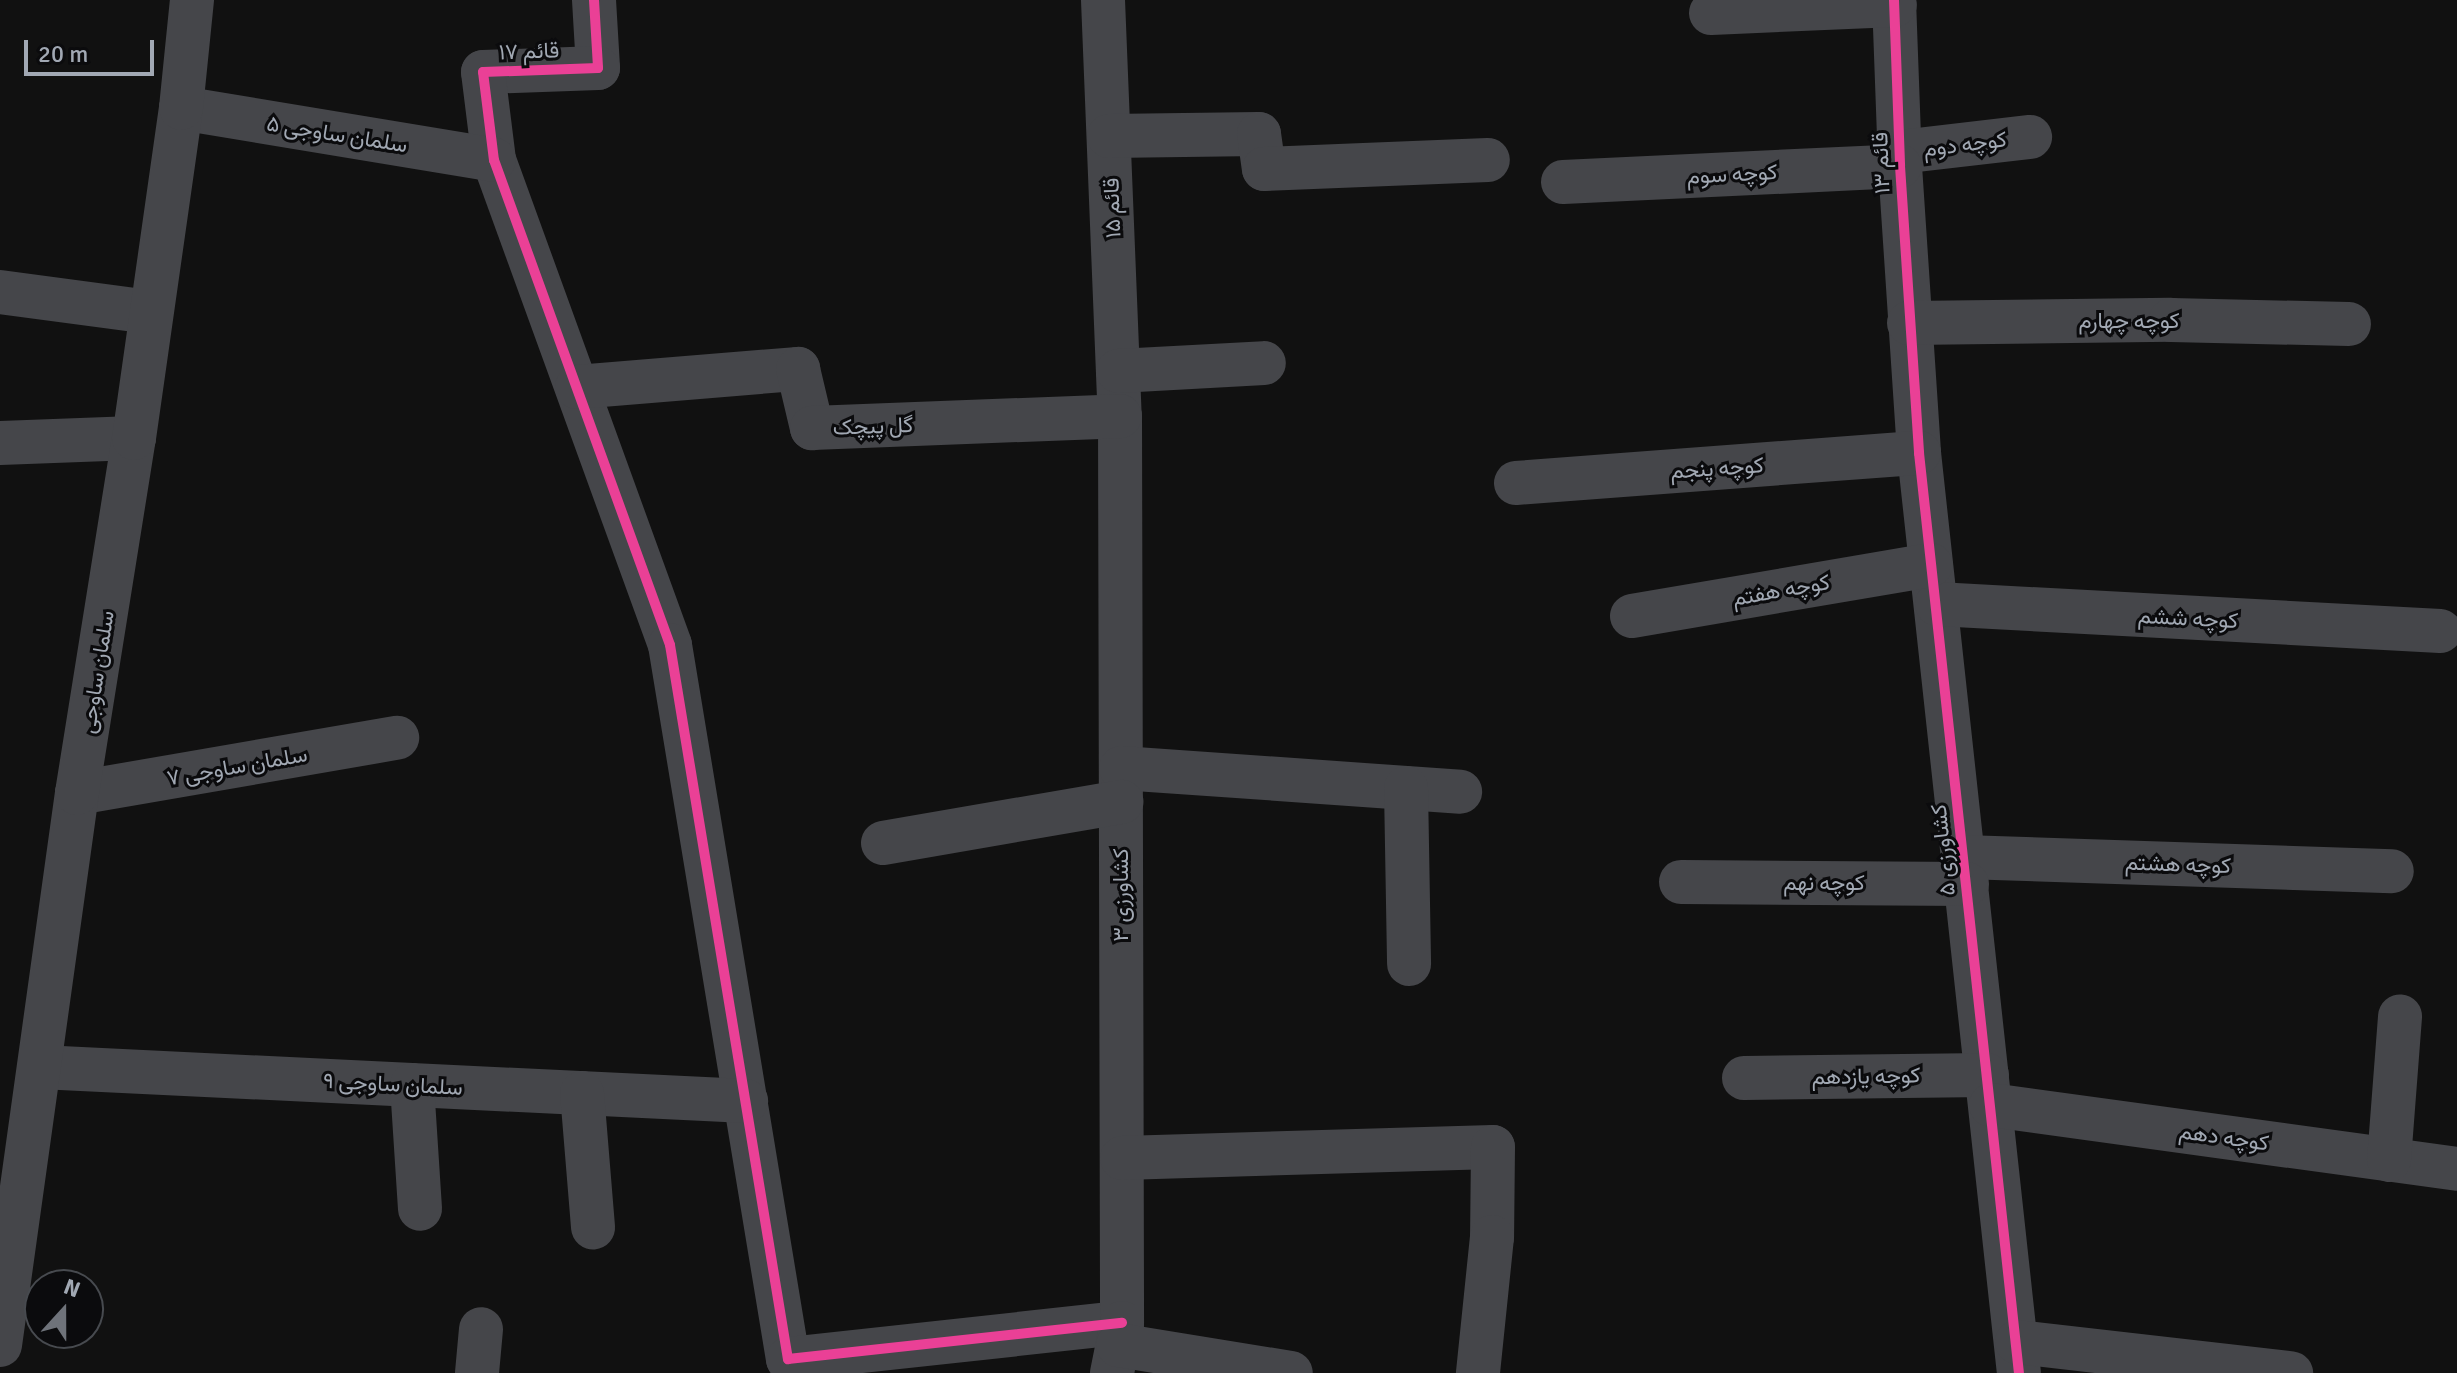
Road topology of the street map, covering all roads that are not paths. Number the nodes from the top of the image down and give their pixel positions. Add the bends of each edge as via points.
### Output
1 (192, 0) edge
2 (594, 0) edge
3 (1103, 0) edge
4 (1894, 2) edge
5 (1711, 13) dead end
6 (181, 108) junction
7 (1109, 136) junction
8 (2030, 137) dead end
9 (1900, 159) junction
10 (494, 160) junction
11 (1488, 160) dead end
12 (1563, 182) dead end
13 (0, 292) edge
14 (150, 312) junction
15 (1909, 323) junction
16 (2349, 324) dead end
17 (1264, 363) dead end
18 (1118, 371) junction
19 (577, 387) junction
20 (1120, 416) junction
21 (134, 438) junction
22 (0, 443) edge
23 (1919, 453) junction
24 (1516, 483) dead end
25 (1934, 584) junction
26 (1632, 616) dead end
27 (2440, 631) dead end
28 (397, 738) dead end
29 (1121, 785) junction
30 (1406, 788) junction
31 (1460, 792) dead end
32 (77, 793) junction
33 (883, 843) dead end
34 (1965, 870) junction
35 (2392, 871) dead end
36 (1681, 882) dead end
37 (1409, 964) dead end
38 (2400, 1016) dead end
39 (40, 1067) junction
40 (1744, 1078) dead end
41 (412, 1085) junction
42 (1989, 1090) junction
43 (582, 1093) junction
44 (746, 1101) junction
45 (1122, 1158) junction
46 (2389, 1160) junction
47 (2457, 1169) edge
48 (10, 1199) edge
49 (420, 1209) dead end
50 (593, 1228) dead end
51 (481, 1329) dead end
52 (0, 1345) edge
53 (1117, 1347) edge
54 (2018, 1358) edge
55 (477, 1373) edge
56 (1291, 1373) edge
57 (1478, 1373) edge
58 (2291, 1373) edge

1 - 6 street, سلمان ساوجی
2 - 10 street, قائم ۱۷ via 598,68 483,72
3 - 7 street, قائم ۱۵
4 - 5 street
4 - 9 street, قائم ۱۳
6 - 10 street, سلمان ساوجی ۵
6 - 14 street, سلمان ساوجی
7 - 11 street via 1259,134 1264,169
7 - 18 street, قائم ۱۵
8 - 9 street, کوچه دوم
9 - 12 street, کوچه سوم
9 - 15 street, قائم ۱۳
10 - 19 street
13 - 14 street
14 - 21 street, سلمان ساوجی
15 - 16 street, کوچه چهارم
15 - 23 street, کشاورزی ۵
17 - 18 street
18 - 20 street, قائم ۱۵
19 - 20 street, گل پیچک via 798,369 812,428
19 - 44 street via 670,645
20 - 29 street, کشاورزی ۳
21 - 22 street
21 - 32 street, سلمان ساوجی
23 - 24 street, کوچه پنجم
23 - 25 street, کشاورزی ۵
25 - 26 street, کوچه هفتم
25 - 27 street, کوچه ششم
25 - 34 street, کشاورزی ۵
28 - 32 street, سلمان ساوجی ۷
29 - 30 street
29 - 33 street
29 - 45 street, کشاورزی ۳
30 - 31 street
30 - 37 street
32 - 39 street, سلمان ساوجی
34 - 35 street, کوچه هشتم
34 - 36 street, کوچه نهم
34 - 42 street, کشاورزی ۵
38 - 46 street
39 - 41 street, سلمان ساوجی ۹
39 - 48 street, سلمان ساوجی
40 - 42 street, کوچه یازدهم
41 - 43 street, سلمان ساوجی ۹
41 - 49 street
42 - 46 street, کوچه دهم
42 - 54 street, کشاورزی ۵
43 - 44 street, سلمان ساوجی ۹
43 - 50 street
44 - 53 street via 788,1359
45 - 53 street, کشاورزی ۳
45 - 57 street via 1493,1147 1492,1237
46 - 47 street, کوچه دهم
48 - 52 street, سلمان ساوجی
51 - 55 street
53 - 56 street
54 - 58 street

